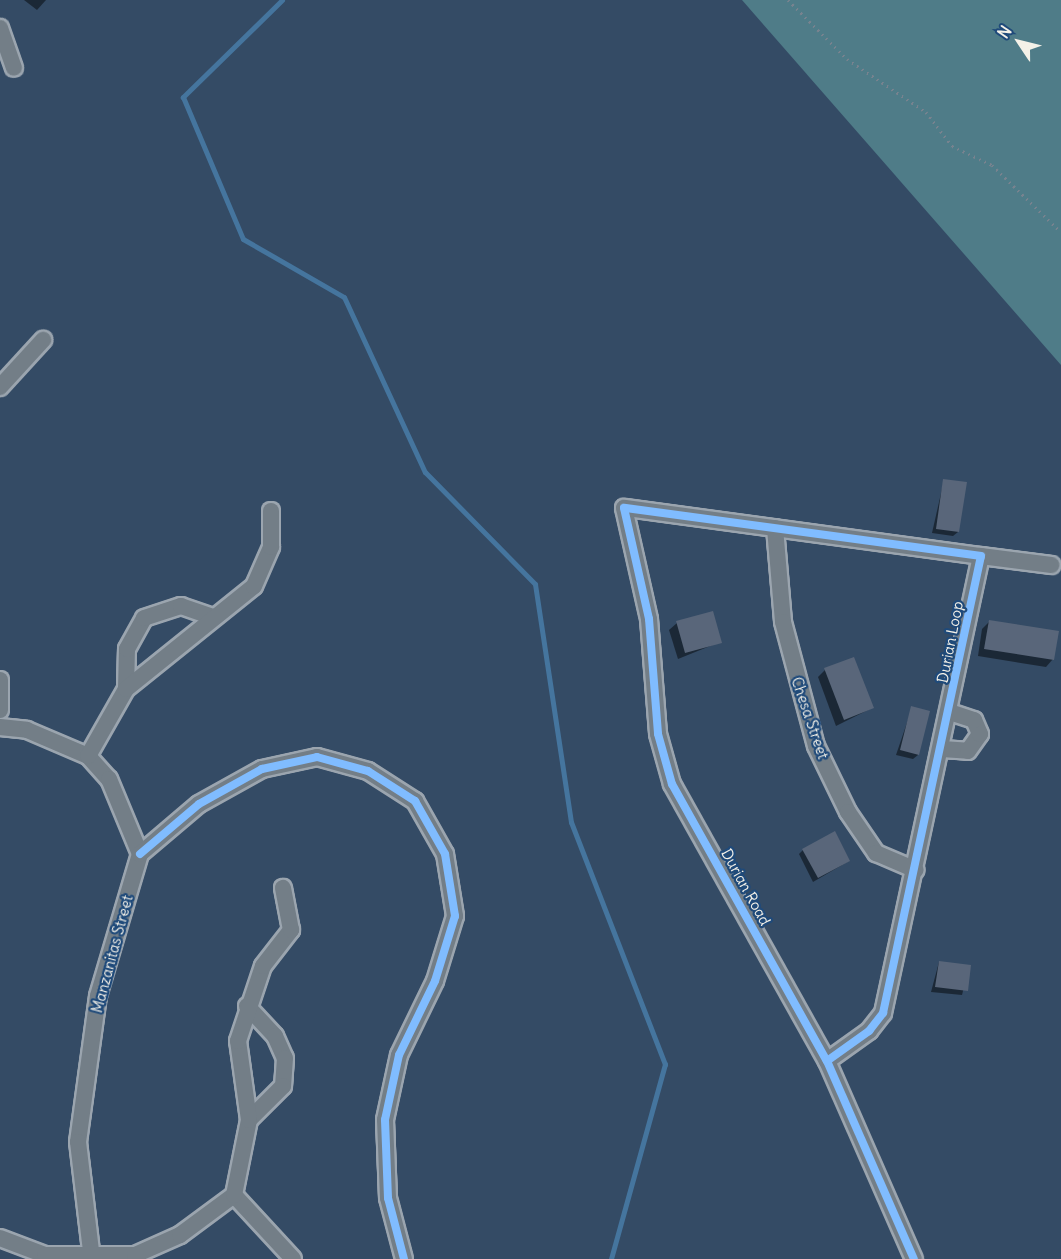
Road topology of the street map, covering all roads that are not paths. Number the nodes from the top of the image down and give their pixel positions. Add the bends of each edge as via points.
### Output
1 (0, 28) edge
2 (14, 68) dead end
3 (43, 340) dead end
4 (0, 387) edge
5 (271, 511) dead end
6 (775, 528) junction
7 (981, 556) junction
8 (1051, 565) dead end
9 (213, 617) junction
10 (0, 680) edge
11 (126, 689) junction
12 (0, 710) edge
13 (949, 712) junction
14 (0, 727) edge
15 (942, 749) junction
16 (88, 756) junction
17 (140, 854) junction
18 (916, 870) junction
19 (283, 888) dead end
20 (247, 1006) junction
21 (827, 1061) junction
22 (249, 1120) junction
23 (234, 1195) junction
24 (0, 1238) edge
25 (91, 1258) edge
26 (292, 1259) edge
27 (404, 1259) edge
28 (914, 1259) edge

1 - 2 street
3 - 4 street
5 - 9 street via 271,547 254,586
6 - 7 street
6 - 18 street, Chesa Street via 783,622 816,746 848,812 876,853
6 - 21 street, Durian Road via 624,508 649,619 658,734 672,784
7 - 8 street
7 - 13 street, Durian Loop
9 - 11 street
9 - 11 street via 181,606 144,618 127,649
10 - 12 street
11 - 16 street
13 - 15 street, Durian Loop
13 - 15 street via 974,720 980,734 968,751
14 - 16 street via 27,730
15 - 18 street, Durian Loop
16 - 17 street via 108,779
17 - 25 street, Manzanitas Street via 98,996 78,1142
17 - 27 street via 199,804 262,769 317,757 368,771 415,801 445,854 455,916 435,981 399,1055 385,1120 388,1198
18 - 21 street, Durian Loop via 883,1013 869,1031
19 - 20 street via 291,930 263,966
20 - 22 street via 238,1041
20 - 22 street via 274,1036 285,1058 283,1086
21 - 28 street, Durian Road
22 - 23 street
23 - 25 street via 180,1235 135,1255
23 - 26 street
24 - 25 street via 45,1255

